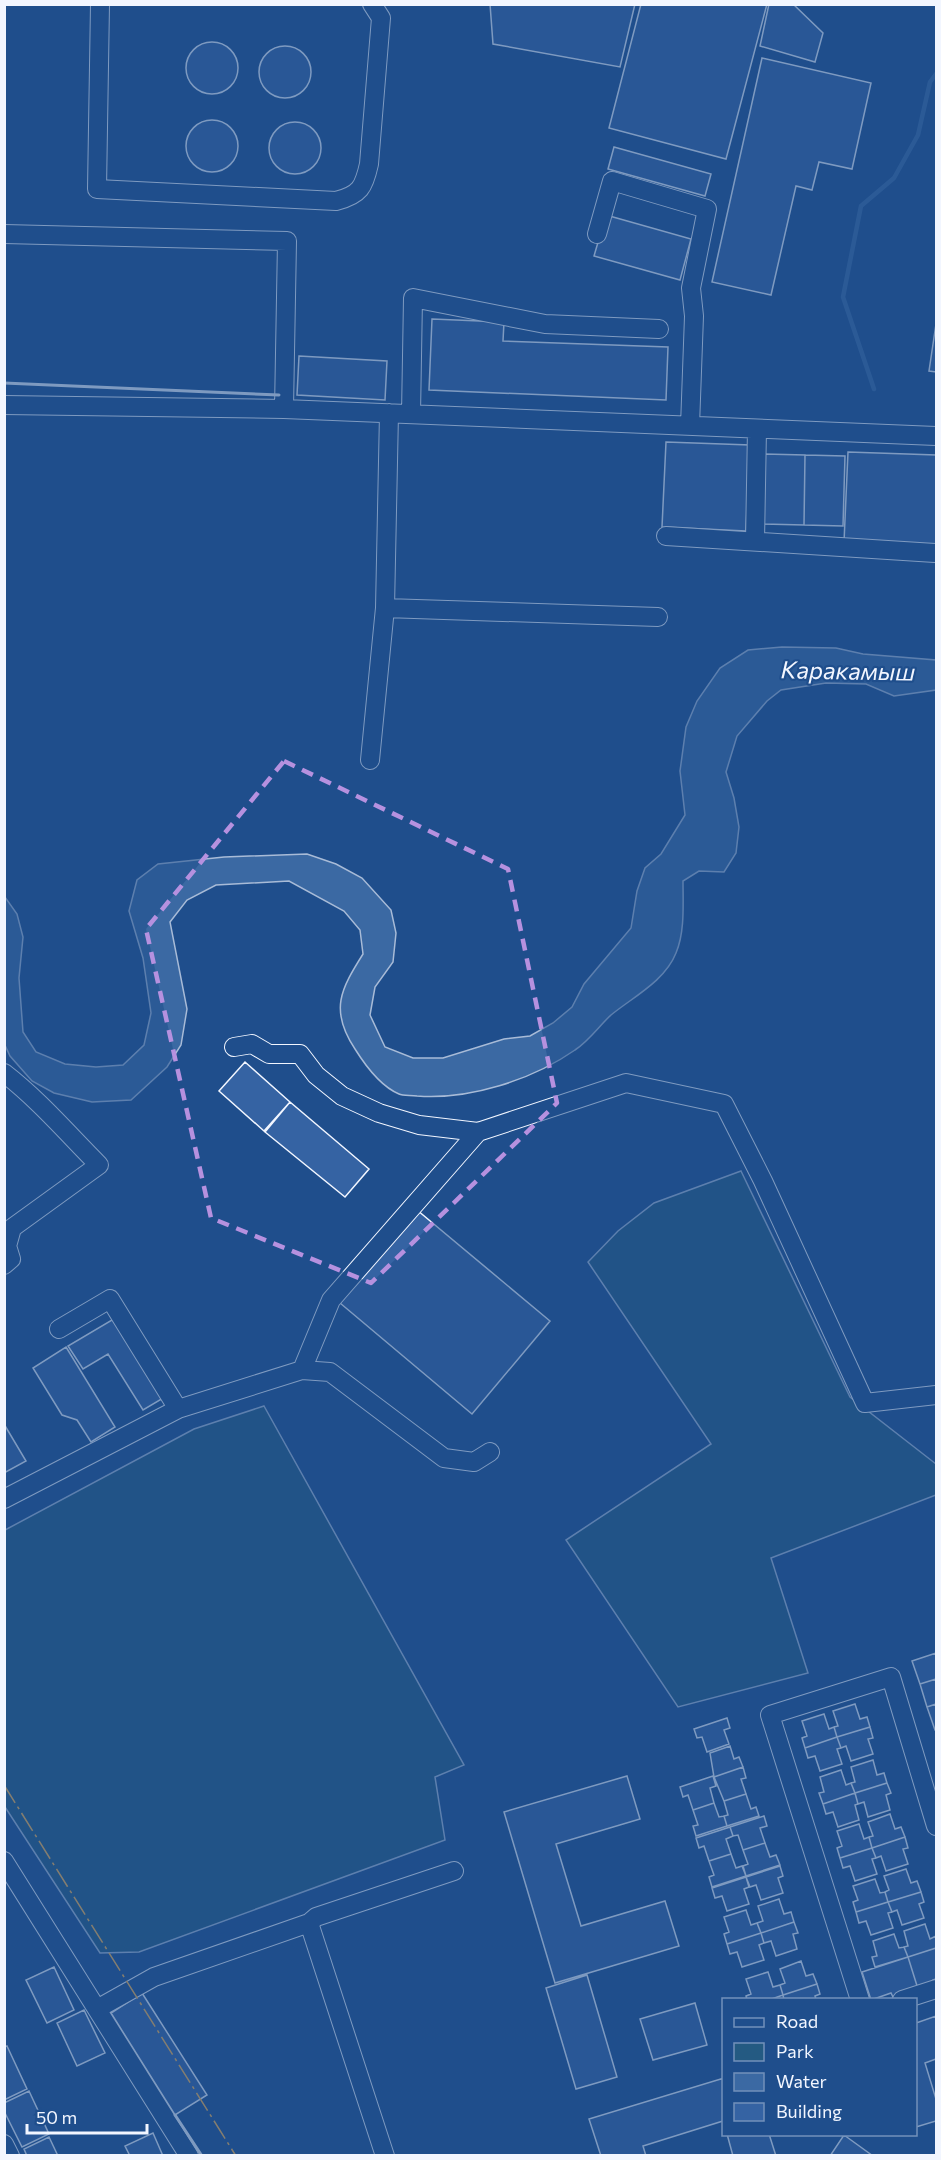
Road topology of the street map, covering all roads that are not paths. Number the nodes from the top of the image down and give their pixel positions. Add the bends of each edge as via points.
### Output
1 (100, 4) edge
2 (372, 4) edge
3 (4, 234) edge
4 (597, 234) dead end
5 (659, 329) dead end
6 (4, 405) edge
7 (284, 409) junction
8 (389, 413) junction
9 (411, 414) junction
10 (690, 426) junction
11 (757, 429) junction
12 (936, 436) edge
13 (666, 536) dead end
14 (755, 541) junction
15 (935, 553) edge
16 (385, 608) junction
17 (658, 617) dead end
18 (370, 760) dead end
19 (234, 1047) dead end
20 (4, 1073) edge
21 (478, 1132) junction
22 (4, 1265) edge
23 (60, 1329) dead end
24 (302, 1370) junction
25 (936, 1395) edge
26 (178, 1409) junction
27 (490, 1452) dead end
28 (4, 1499) edge
29 (936, 1826) edge
30 (4, 1861) edge
31 (454, 1871) dead end
32 (309, 1923) junction
33 (936, 1989) edge
34 (859, 1998) edge
35 (908, 1998) edge
36 (97, 2009) junction
37 (4, 2144) edge
38 (10, 2156) edge
39 (189, 2156) edge
40 (385, 2156) edge

1 - 2 street via 97,189 336,201 351,197 364,184 369,164 381,18
3 - 7 street via 287,241
4 - 10 street via 612,181 707,209 691,288
5 - 9 street via 545,324 413,298
6 - 7 street
7 - 8 street
8 - 9 street
8 - 16 street
9 - 10 street
10 - 11 street
11 - 12 street
11 - 14 street
13 - 14 street
14 - 15 street
16 - 17 street
16 - 18 street
19 - 21 street via 252,1044 269,1054 300,1054 342,1096 379,1113 419,1125
20 - 22 street via 32,1095 99,1165 12,1228 7,1246 11,1259
21 - 24 street via 331,1300
21 - 25 street via 626,1083 724,1104 764,1181 866,1403
23 - 26 street via 110,1299
24 - 26 street
24 - 27 street via 330,1372 444,1458 474,1462
26 - 28 street
29 - 34 street via 891,1677 770,1715
30 - 36 street
31 - 32 street via 316,1917
32 - 36 street via 154,1977
32 - 40 street
33 - 35 street
36 - 39 street
37 - 38 street

